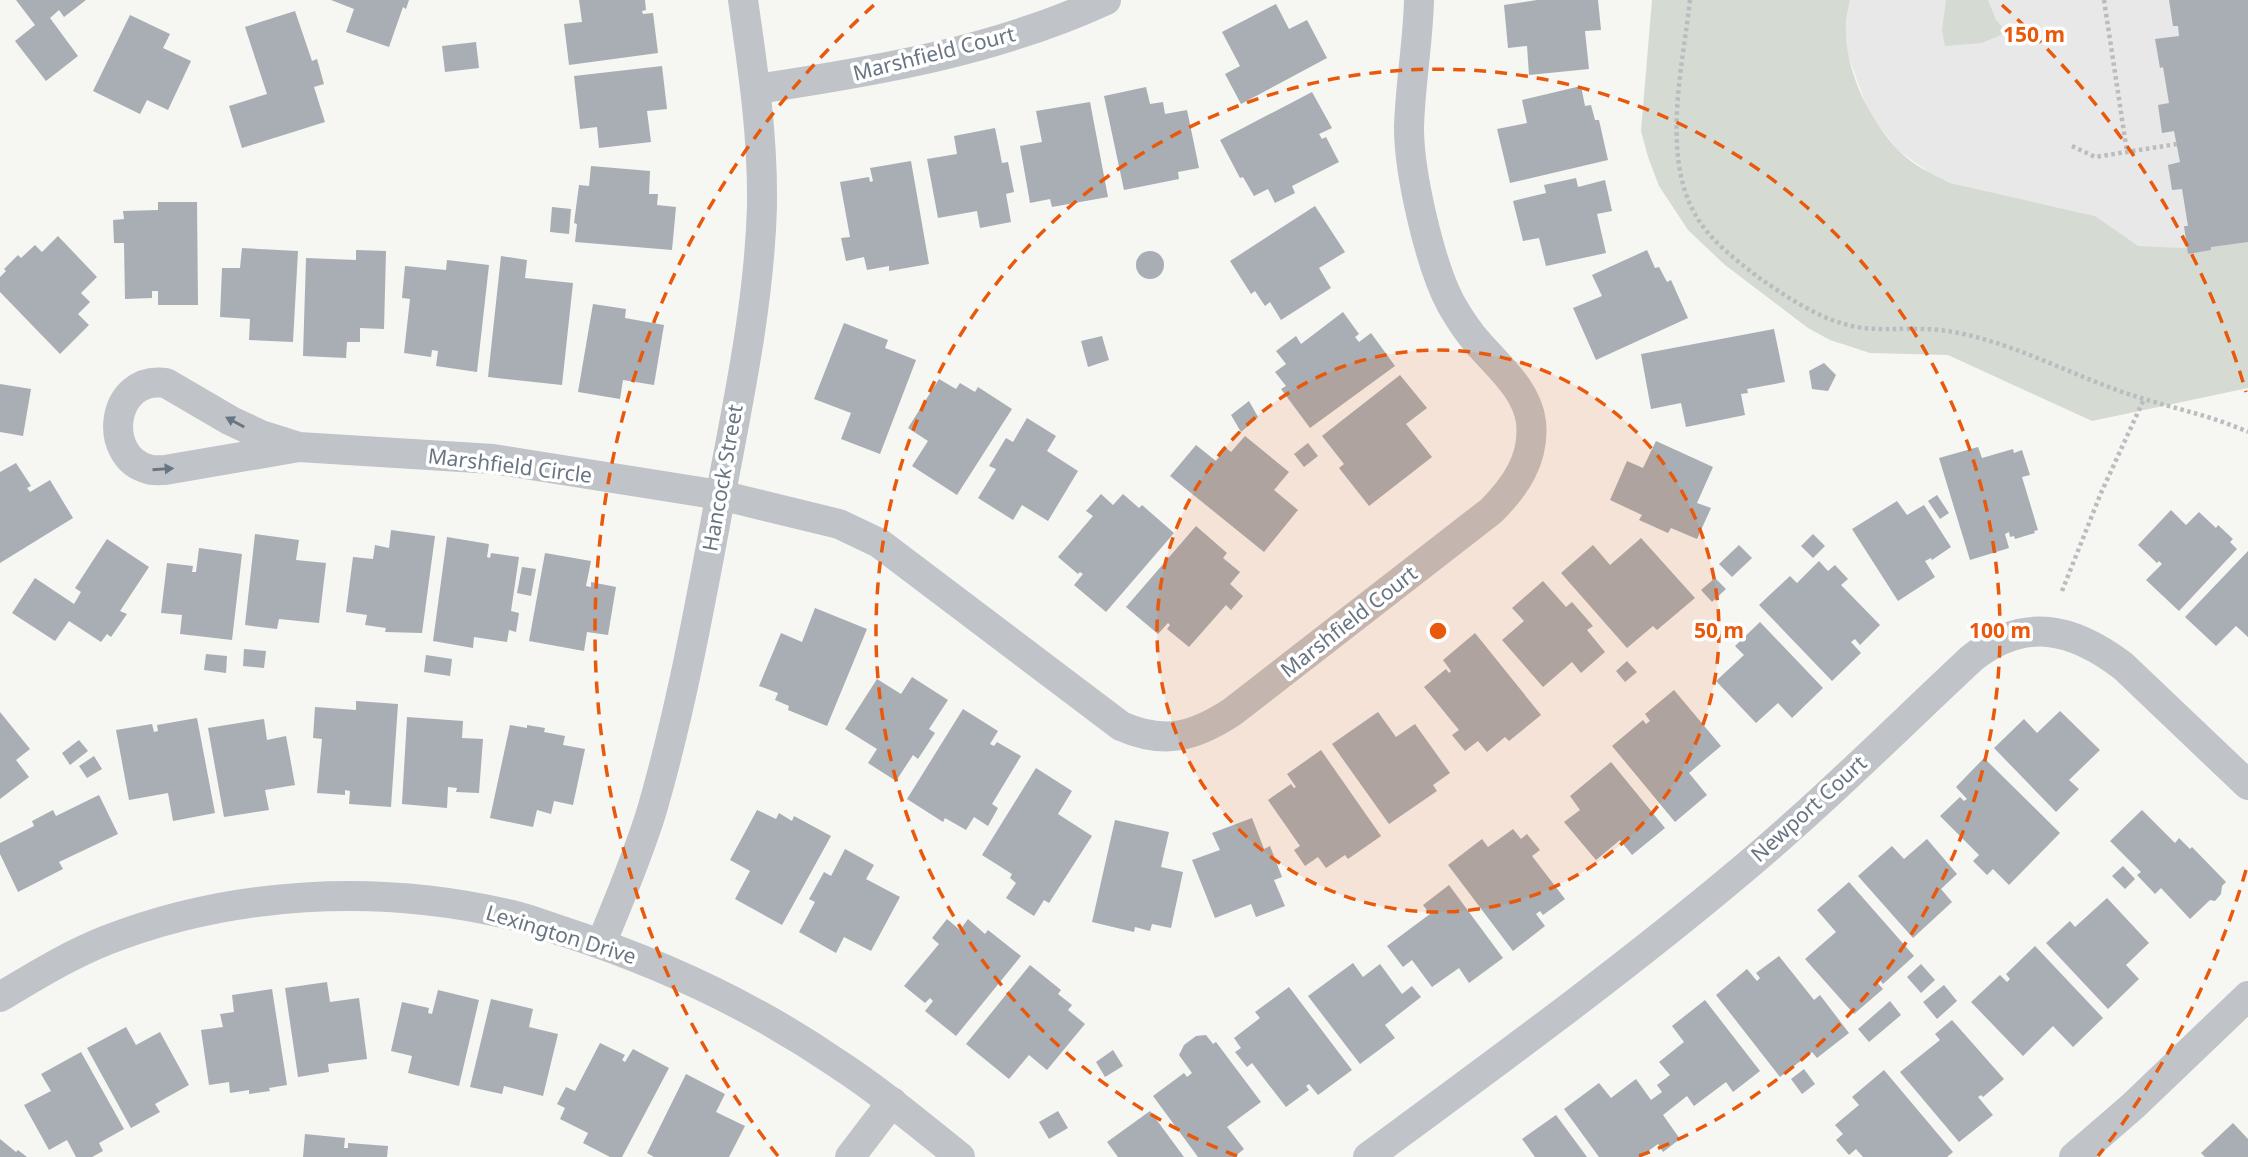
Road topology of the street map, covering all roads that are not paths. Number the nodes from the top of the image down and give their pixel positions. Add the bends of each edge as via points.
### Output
1 (743, 0) edge
2 (1106, 0) edge
3 (1419, 0) edge
4 (757, 89) junction
5 (299, 447) junction
6 (720, 495) junction
7 (2248, 785) edge
8 (601, 944) junction
9 (2248, 996) edge
10 (0, 997) edge
11 (892, 1102) junction
12 (850, 1157) edge
13 (960, 1157) edge
14 (1368, 1157) edge
15 (2074, 1157) edge

1 - 4 street, Hancock Street
2 - 4 street, Marshfield Court via 1017,35 948,55
3 - 6 street, Marshfield Court via 1409,129 1420,205 1451,302 1528,408 1528,454 1516,483 1490,511 1232,712 1189,734 1161,738 1136,732 1102,713 879,543 839,524
4 - 6 street, Hancock Street via 762,207 758,259
5 -> 5 street, Marshfield Circle via 261,435 166,383 154,381 132,391 122,402 118,418 124,450 148,470
5 - 6 street, Marshfield Circle via 493,459
6 - 8 street, Hancock Street via 689,663 651,811
7 - 14 street, Newport Court via 2105,652 2066,634 2039,631 1990,643 1742,870
8 - 10 street, Lexington Drive via 509,914 445,903 395,897 292,899 224,906 143,927 74,954
8 - 11 street, Lexington Drive via 715,992 837,1063
9 - 15 street
11 - 12 street
11 - 13 street, Lexington Drive

